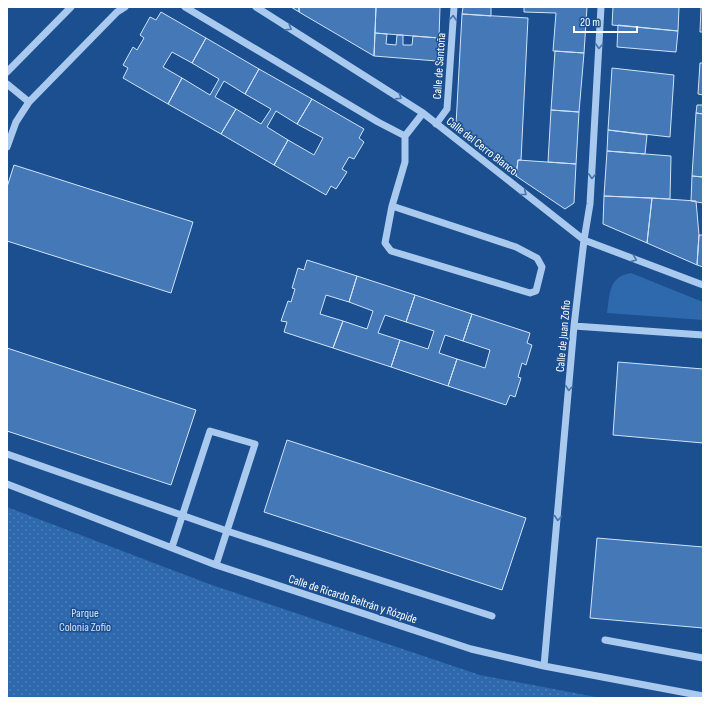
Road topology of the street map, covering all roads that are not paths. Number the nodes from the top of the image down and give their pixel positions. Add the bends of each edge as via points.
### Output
1 (71, 7) edge
2 (125, 7) edge
3 (185, 7) edge
4 (256, 7) edge
5 (454, 7) edge
6 (601, 7) edge
7 (7, 72) edge
8 (7, 84) edge
9 (29, 102) junction
10 (423, 113) junction
11 (436, 124) junction
12 (405, 136) junction
13 (7, 146) edge
14 (392, 206) junction
15 (584, 240) junction
16 (703, 285) edge
17 (574, 326) junction
18 (703, 335) edge
19 (7, 454) edge
20 (7, 484) edge
21 (182, 515) junction
22 (227, 531) junction
23 (172, 547) junction
24 (216, 565) junction
25 (492, 616) dead end
26 (605, 640) dead end
27 (703, 658) edge
28 (544, 666) junction
29 (703, 696) edge

1 - 7 street
2 - 9 street via 116,12
3 - 12 street
4 -> 10 street, Calle del Cerro Blanco
11 -> 5 street, Calle de Santoña via 447,109
6 -> 15 street, Calle de Juan Zofio via 590,204
8 - 9 street
9 - 13 street via 16,122
10 - 11 street, Calle del Cerro Blanco
10 - 12 street
11 -> 15 street, Calle del Cerro Blanco
12 - 14 street via 405,162
14 - 14 street via 385,243 391,251 530,293 536,291 542,266 537,258 516,247
15 -> 16 street, Calle del Cerro Blanco
15 - 17 street, Calle de Juan Zofio
17 - 18 street
17 -> 28 street, Calle de Juan Zofio
19 - 21 street
20 - 23 street, Calle de Ricardo Beltrán y Rózpide
21 - 22 street
21 - 22 street via 210,430 255,444
21 - 23 street
22 - 24 street
22 - 25 street
23 - 24 street, Calle de Ricardo Beltrán y Rózpide
24 - 28 street, Calle de Ricardo Beltrán y Rózpide via 471,649
26 - 27 street
28 - 29 street, Calle de Ricardo Beltrán y Rózpide

